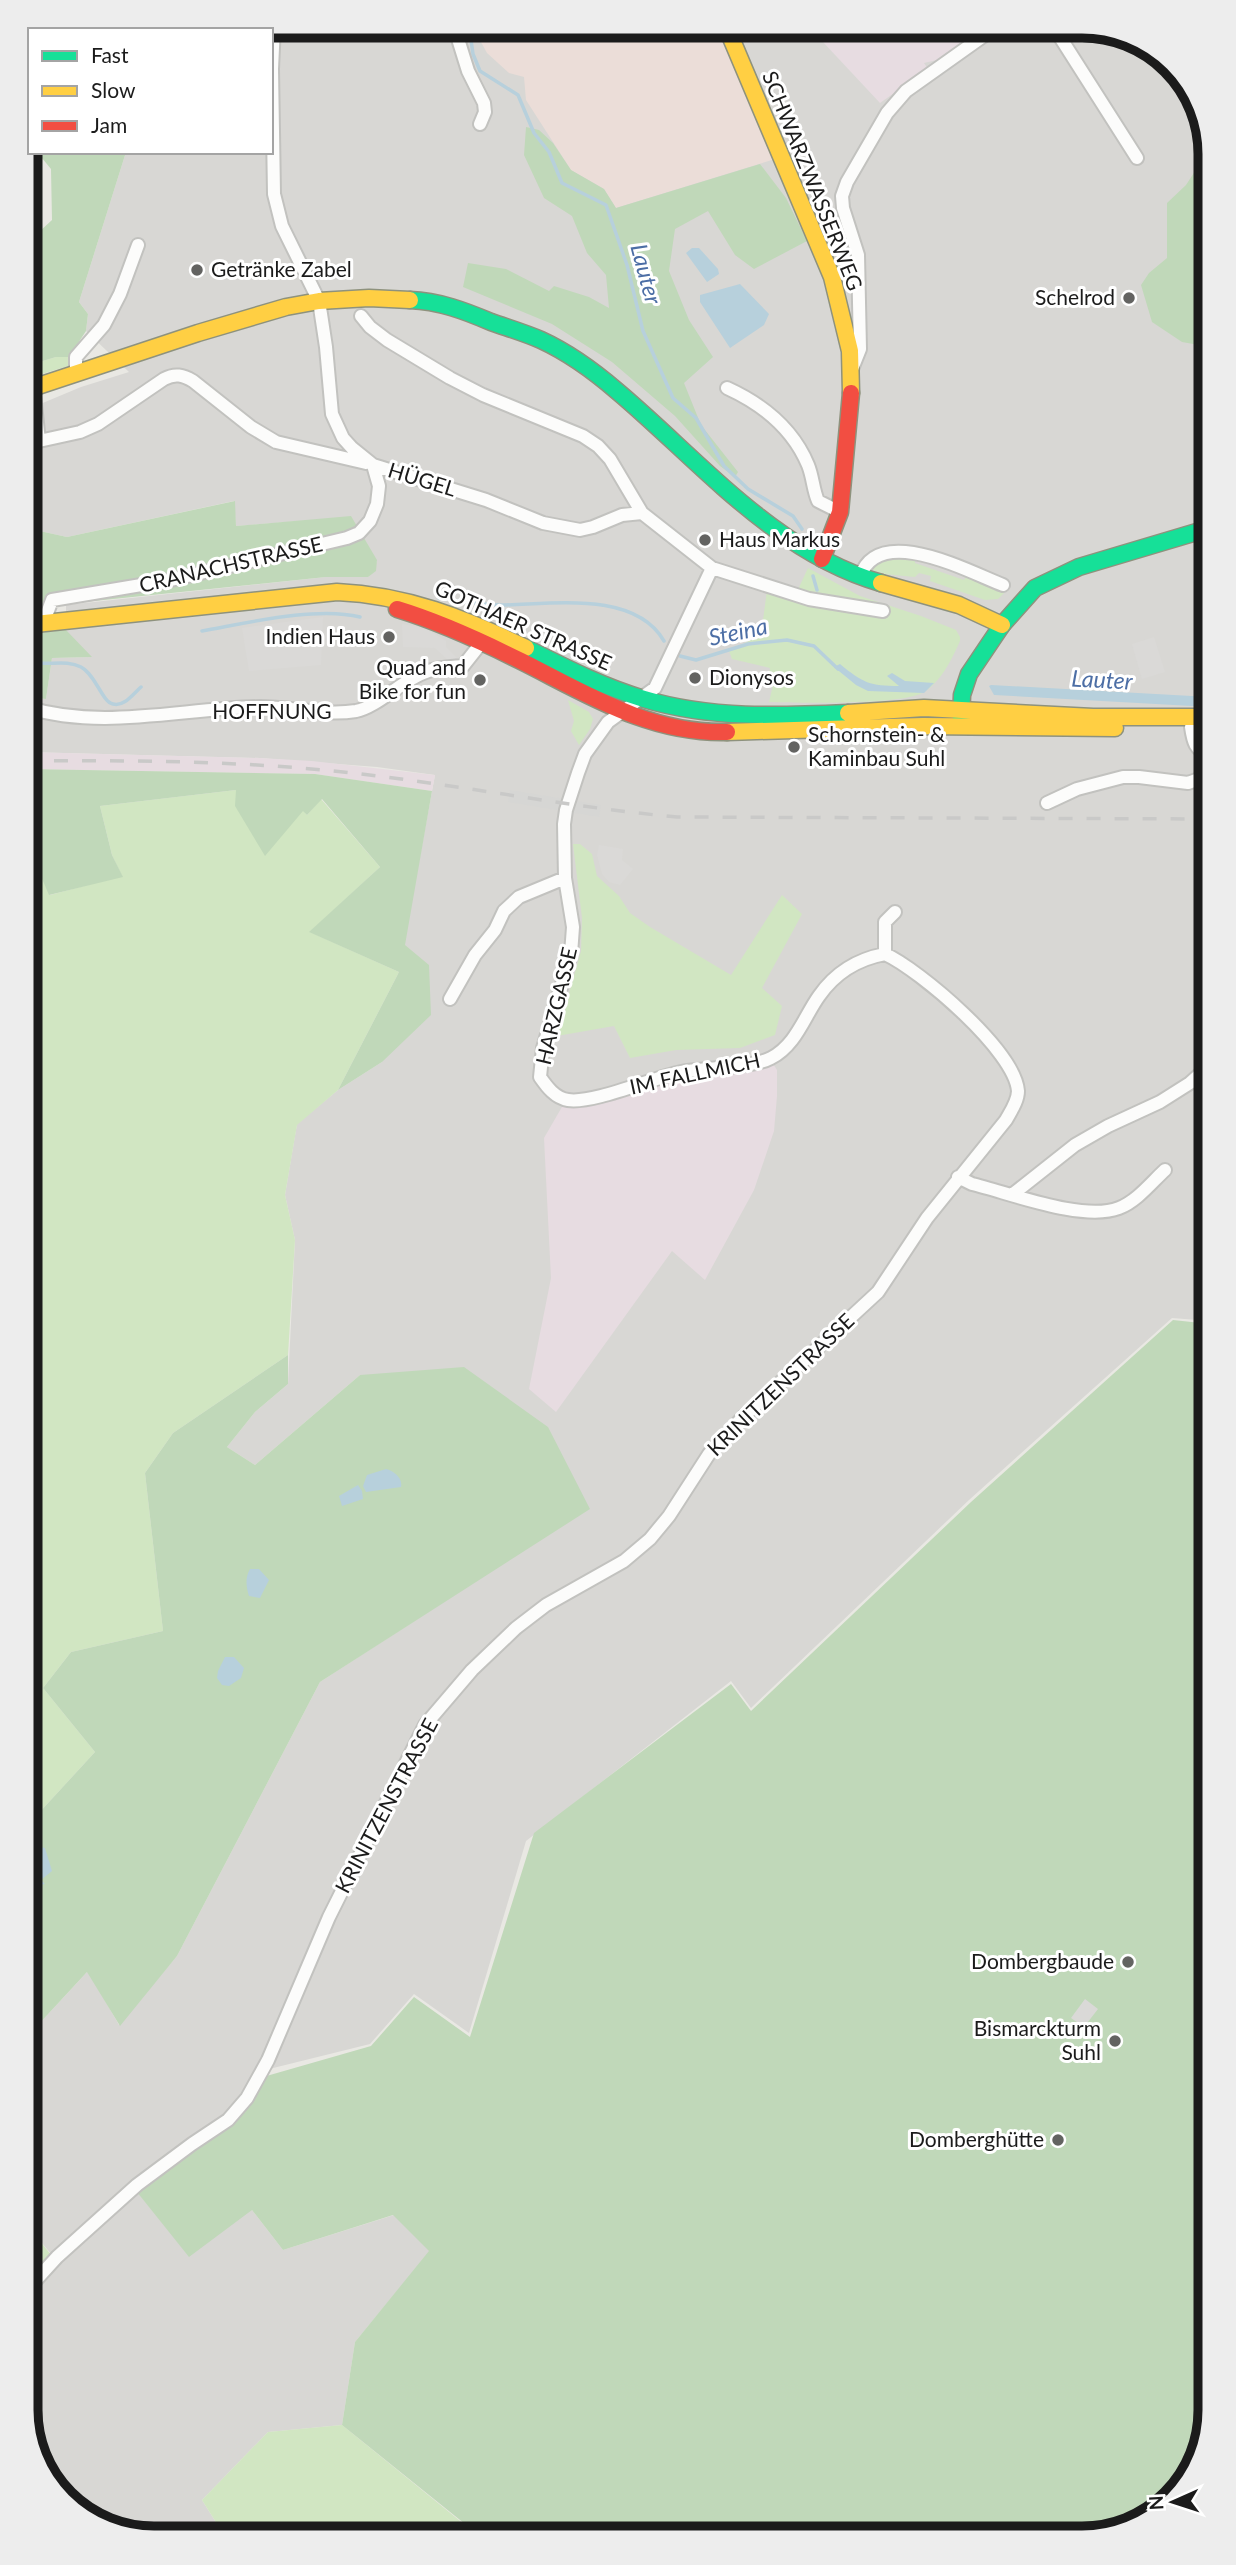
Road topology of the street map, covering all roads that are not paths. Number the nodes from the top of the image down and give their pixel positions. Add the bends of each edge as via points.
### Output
1 (458, 38) edge
2 (731, 39) edge
3 (979, 39) edge
4 (1061, 39) edge
5 (480, 124) dead end
6 (273, 132) edge
7 (1137, 158) dead end
8 (138, 245) dead end
9 (319, 301) junction
10 (361, 316) dead end
11 (852, 369) junction
12 (76, 372) junction
13 (39, 385) edge
14 (727, 388) dead end
15 (39, 440) edge
16 (373, 464) junction
17 (840, 512) junction
18 (642, 513) junction
19 (1198, 531) edge
20 (822, 559) junction
21 (712, 568) junction
22 (860, 577) junction
23 (1003, 585) dead end
24 (883, 611) dead end
25 (39, 619) edge
26 (39, 624) edge
27 (1002, 625) junction
28 (486, 637) junction
29 (642, 699) junction
30 (961, 709) junction
31 (39, 711) edge
32 (621, 711) junction
33 (1198, 717) edge
34 (961, 726) junction
35 (1191, 727) junction
36 (1198, 727) edge
37 (1198, 750) edge
38 (1198, 779) edge
39 (1048, 803) dead end
40 (565, 878) junction
41 (895, 912) dead end
42 (885, 954) junction
43 (450, 999) dead end
44 (1198, 1076) edge
45 (587, 1100) joint
46 (1165, 1170) dead end
47 (958, 1177) junction
48 (1013, 1194) junction
49 (38, 2278) edge

1 - 5 street via 484,103
2 - 11 main road, SCHWARZWASSERWEG via 832,277
3 - 11 street via 906,91 887,113 846,182 843,208 858,255 860,349
4 - 7 street
6 - 9 street, HÜGEL via 274,194 282,226
8 - 12 street via 104,325 76,357
9 - 12 main road via 236,321
9 - 16 street, HÜGEL via 332,414 343,438
9 - 20 main road via 422,300 543,341 616,390 750,510
10 - 18 street via 387,340 450,379 598,446
11 - 17 main road, SCHWARZWASSERWEG
12 - 13 main road
14 - 17 street via 767,411 787,432 809,466 818,501
15 - 16 street via 98,424 164,379 183,375 276,442
16 - 18 street, HÜGEL via 568,529
16 - 25 street, CRANACHSTRASSE via 379,486 377,504 370,522 359,533 170,580 52,600
17 - 20 main road, SCHWARZWASSERWEG
18 - 21 street
19 - 27 main road via 1064,573 1035,588
20 - 22 main road
21 - 24 street via 809,599
21 - 29 street via 659,683
22 - 23 street via 874,559 908,550
22 - 27 main road via 960,605
26 - 28 main road via 322,594 411,612
27 - 30 main road via 968,677
28 - 29 main road, GOTHAER STRASSE
28 - 31 street, HOFFNUNG via 463,666 425,672 359,711 257,707 93,719
28 - 32 main road via 587,697
29 - 30 main road, GOTHAER STRASSE via 700,712
29 - 32 street, HARZGASSE
30 - 33 main road, GOTHAER STRASSE
30 - 34 main road
32 - 34 main road via 674,727 720,732
32 - 40 street, HARZGASSE via 591,746 574,785 564,824
34 - 35 main road
35 - 36 main road
35 - 37 street
38 - 39 street via 1188,783 1123,777 1077,789
40 - 43 street via 519,897 505,911
40 - 45 street, HARZGASSE via 573,927 571,954 543,1048 540,1077 551,1092 566,1100
41 - 42 street via 885,922
42 - 45 street, IM FALLMICH via 853,964 830,982 807,1020 770,1059 681,1072
42 - 47 street, KRINITZENSTRASSE via 969,1017 1012,1072 1018,1090 1006,1120
44 - 48 street via 1160,1102 1075,1145
46 - 48 street via 1136,1198 1104,1211 1066,1210
47 - 48 street
47 - 49 street, KRINITZENSTRASSE via 878,1292 744,1416 709,1454 650,1539 624,1561 546,1605 516,1628 425,1725 329,1917 247,2098 228,2120 137,2185

